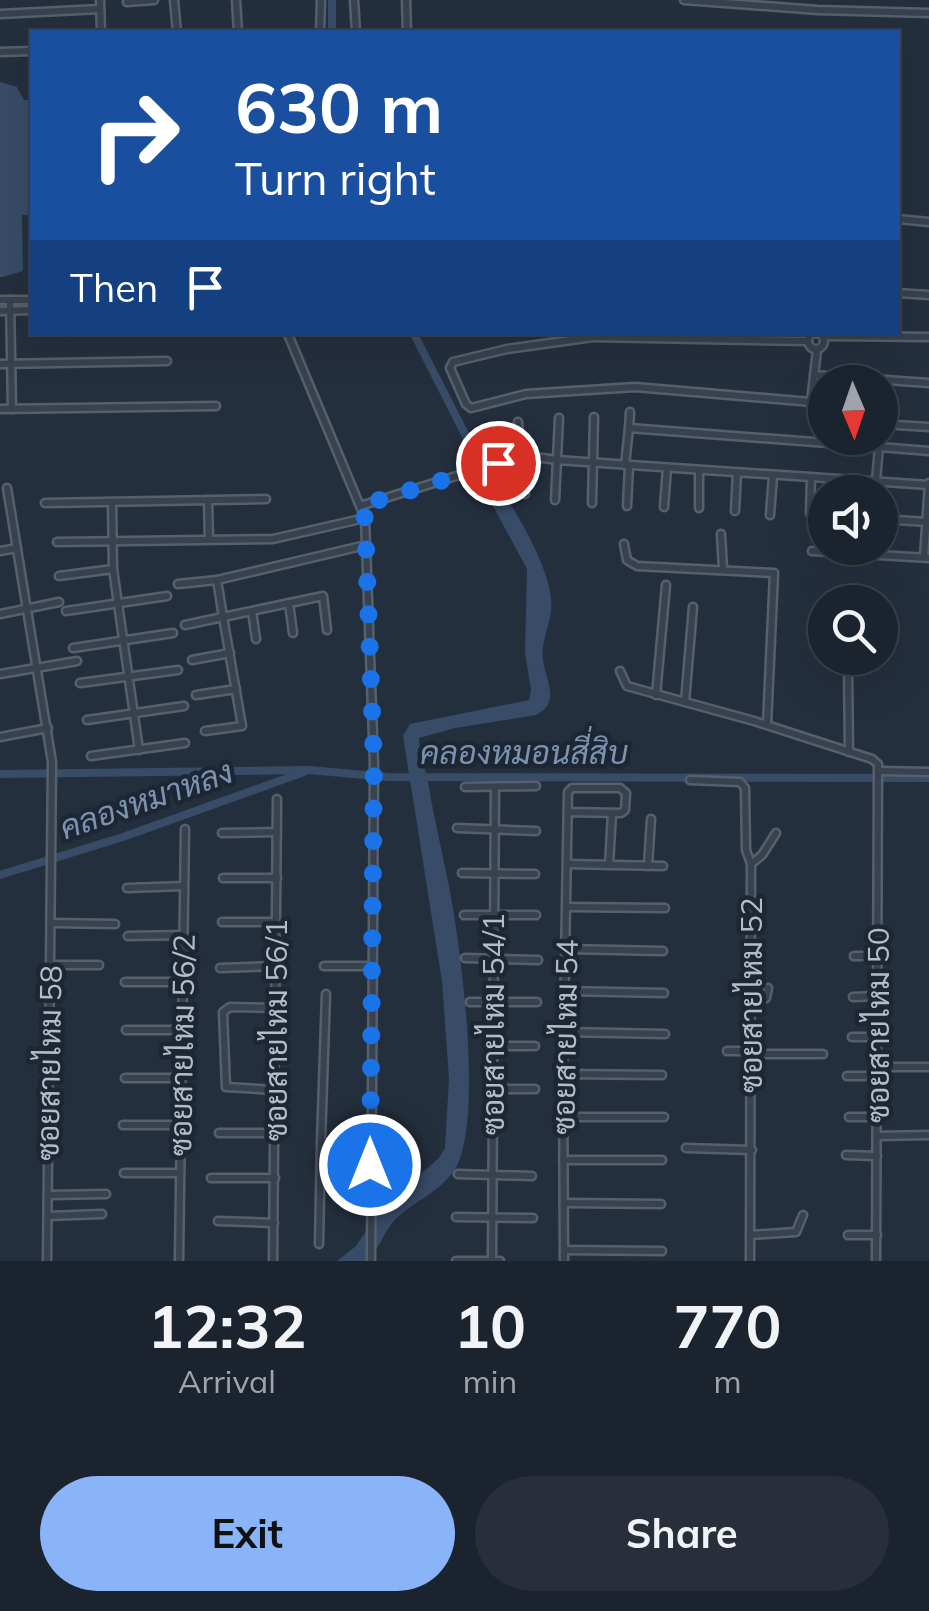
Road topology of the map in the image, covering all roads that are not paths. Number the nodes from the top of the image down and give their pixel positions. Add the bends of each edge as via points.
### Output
1 (154, 0) edge
2 (174, 0) edge
3 (236, 0) edge
4 (321, 0) edge
5 (354, 0) edge
6 (406, 0) edge
7 (684, 0) edge
8 (702, 1) edge
9 (127, 2) edge
10 (100, 4) edge
11 (929, 12) edge
12 (0, 14) edge
13 (101, 30) edge
14 (177, 30) edge
15 (238, 30) edge
16 (320, 30) edge
17 (356, 30) edge
18 (407, 30) edge
19 (30, 51) edge
20 (0, 52) edge
21 (900, 219) edge
22 (929, 222) edge
23 (900, 293) edge
24 (929, 295) edge
25 (0, 300) edge
26 (10, 300) junction
27 (30, 300) edge
28 (0, 310) edge
29 (11, 310) junction
30 (30, 310) edge
31 (288, 335) edge
32 (589, 335) edge
33 (811, 335) edge
34 (820, 335) edge
35 (856, 335) edge
36 (929, 337) edge
37 (808, 341) junction
38 (816, 350) junction
39 (167, 361) dead end
40 (0, 364) edge
41 (12, 364) junction
42 (815, 365) edge
43 (898, 381) edge
44 (929, 383) edge
45 (808, 402) edge
46 (216, 406) dead end
47 (0, 409) edge
48 (12, 409) junction
49 (630, 412) dead end
50 (594, 417) dead end
51 (559, 418) dead end
52 (518, 422) dead end
53 (898, 425) edge
54 (929, 427) edge
55 (629, 428) junction
56 (808, 442) edge
57 (898, 449) edge
58 (929, 451) edge
59 (521, 458) junction
60 (557, 460) junction
61 (592, 463) junction
62 (627, 465) junction
63 (667, 468) junction
64 (700, 470) junction
65 (737, 473) junction
66 (773, 476) junction
67 (808, 478) edge
68 (898, 483) edge
69 (929, 484) edge
70 (7, 488) dead end
71 (525, 494) dead end
72 (266, 499) dead end
73 (208, 500) junction
74 (555, 500) dead end
75 (112, 502) junction
76 (45, 503) dead end
77 (592, 503) dead end
78 (360, 506) junction
79 (627, 506) dead end
80 (664, 507) dead end
81 (699, 508) dead end
82 (735, 511) dead end
83 (770, 515) dead end
84 (365, 518) junction
85 (898, 520) edge
86 (928, 522) edge
87 (721, 534) dead end
88 (209, 539) junction
89 (112, 540) junction
90 (57, 542) dead end
91 (624, 544) dead end
92 (366, 545) junction
93 (17, 548) junction
94 (0, 551) edge
95 (898, 554) edge
96 (926, 558) edge
97 (113, 569) junction
98 (723, 569) junction
99 (59, 576) dead end
100 (216, 580) junction
101 (178, 584) dead end
102 (666, 585) dead end
103 (167, 596) dead end
104 (60, 602) dead end
105 (289, 603) junction
106 (118, 604) junction
107 (693, 607) dead end
108 (28, 608) junction
109 (66, 611) dead end
110 (252, 611) junction
111 (0, 614) edge
112 (223, 616) junction
113 (186, 626) dead end
114 (327, 630) dead end
115 (173, 634) dead end
116 (293, 634) dead end
117 (123, 640) junction
118 (256, 640) dead end
119 (73, 648) dead end
120 (230, 654) junction
121 (192, 660) dead end
122 (77, 661) dead end
123 (38, 668) junction
124 (178, 670) dead end
125 (620, 671) dead end
126 (0, 674) edge
127 (848, 675) edge
128 (128, 676) junction
129 (80, 682) dead end
130 (236, 688) junction
131 (656, 695) junction
132 (196, 696) dead end
133 (685, 702) junction
134 (184, 706) dead end
135 (134, 714) junction
136 (87, 720) dead end
137 (767, 724) junction
138 (48, 728) junction
139 (205, 731) dead end
140 (0, 737) edge
141 (185, 743) dead end
142 (138, 750) junction
143 (849, 752) junction
144 (91, 756) dead end
145 (879, 772) junction
146 (929, 772) edge
147 (690, 780) dead end
148 (465, 786) dead end
149 (495, 786) junction
150 (536, 786) dead end
151 (278, 799) dead end
152 (568, 812) junction
153 (612, 813) junction
154 (651, 819) dead end
155 (458, 828) dead end
156 (184, 829) dead end
157 (494, 830) junction
158 (536, 831) dead end
159 (222, 832) dead end
160 (277, 832) junction
161 (776, 833) dead end
162 (567, 864) junction
163 (751, 864) junction
164 (609, 865) junction
165 (648, 866) junction
166 (663, 866) dead end
167 (462, 872) dead end
168 (494, 873) junction
169 (535, 874) dead end
170 (223, 878) dead end
171 (277, 878) junction
172 (184, 886) junction
173 (127, 888) dead end
174 (566, 907) junction
175 (664, 908) dead end
176 (494, 914) junction
177 (464, 915) dead end
178 (536, 915) dead end
179 (222, 922) dead end
180 (276, 922) junction
181 (51, 923) junction
182 (115, 924) dead end
183 (183, 935) junction
184 (128, 936) dead end
185 (566, 950) junction
186 (663, 951) dead end
187 (854, 956) dead end
188 (878, 956) junction
189 (464, 958) dead end
190 (493, 959) junction
191 (538, 960) dead end
192 (50, 965) junction
193 (99, 966) dead end
194 (276, 966) junction
195 (324, 966) dead end
196 (372, 966) junction
197 (220, 968) dead end
198 (125, 982) dead end
199 (182, 982) junction
200 (768, 988) dead end
201 (565, 991) junction
202 (664, 992) dead end
203 (326, 994) dead end
204 (878, 996) junction
205 (853, 997) dead end
206 (752, 999) junction
207 (470, 1002) dead end
208 (493, 1002) junction
209 (537, 1002) dead end
210 (276, 1008) junction
211 (126, 1030) dead end
212 (182, 1030) junction
213 (564, 1032) junction
214 (665, 1034) dead end
215 (852, 1037) dead end
216 (878, 1037) junction
217 (492, 1046) junction
218 (535, 1046) dead end
219 (727, 1051) dead end
220 (751, 1052) junction
221 (822, 1054) dead end
222 (929, 1067) edge
223 (878, 1072) junction
224 (563, 1074) junction
225 (662, 1075) dead end
226 (848, 1076) dead end
227 (125, 1078) dead end
228 (182, 1078) junction
229 (492, 1089) junction
230 (535, 1089) dead end
231 (276, 1090) junction
232 (876, 1116) junction
233 (563, 1117) junction
234 (849, 1117) dead end
235 (664, 1118) dead end
236 (122, 1124) dead end
237 (181, 1125) junction
238 (219, 1133) dead end
239 (276, 1133) junction
240 (929, 1135) edge
241 (877, 1136) junction
242 (321, 1142) junction
243 (370, 1146) junction
244 (686, 1148) dead end
245 (752, 1150) junction
246 (846, 1156) dead end
247 (876, 1156) junction
248 (563, 1160) junction
249 (662, 1160) dead end
250 (124, 1173) dead end
251 (180, 1173) junction
252 (458, 1174) dead end
253 (492, 1176) junction
254 (532, 1176) dead end
255 (211, 1178) dead end
256 (275, 1178) junction
257 (106, 1194) dead end
258 (48, 1195) junction
259 (564, 1204) junction
260 (661, 1204) dead end
261 (102, 1214) dead end
262 (804, 1215) dead end
263 (48, 1216) junction
264 (456, 1218) dead end
265 (492, 1218) junction
266 (533, 1218) dead end
267 (218, 1221) dead end
268 (274, 1222) junction
269 (750, 1235) junction
270 (848, 1235) dead end
271 (877, 1235) junction
272 (319, 1244) dead end
273 (564, 1250) junction
274 (662, 1251) dead end
275 (371, 1259) edge
276 (456, 1260) edge
277 (48, 1261) edge
278 (179, 1261) edge
279 (273, 1261) edge
280 (492, 1261) edge
281 (500, 1261) edge
282 (564, 1261) edge
283 (750, 1261) edge
284 (876, 1261) edge

1 - 9 street
2 - 14 street
3 - 15 street
4 - 16 street
5 - 17 street
6 - 18 street
7 - 8 street
8 - 11 street
10 - 12 street
10 - 13 street
19 - 20 street
21 - 22 street
23 - 24 street
25 - 26 street
26 - 27 street
26 - 29 street
28 - 29 street
29 - 30 street
29 - 41 street
31 - 78 street
32 - 37 street
32 - 45 street via 507,349 450,368 472,408 526,394 635,387
33 - 37 street
34 - 38 street via 824,346
35 - 36 street
37 - 38 street
38 - 42 street
39 - 41 street
40 - 41 street
41 - 48 street
43 - 44 street
46 - 48 street
47 - 48 street
49 - 55 street
50 - 61 street
51 - 60 street
52 - 59 street
53 - 54 street
55 - 56 street
55 - 62 street
57 - 58 street
59 - 60 street
59 - 71 street
59 - 78 street
60 - 61 street
60 - 74 street
61 - 62 street
61 - 77 street
62 - 63 street
62 - 79 street
63 - 64 street
63 - 80 street
64 - 65 street
64 - 81 street
65 - 66 street
65 - 82 street
66 - 67 street
66 - 83 street
68 - 69 street
69 - 86 street
70 - 93 street, ซอยสายไหม 58
72 - 73 street
73 - 75 street
73 - 88 street
75 - 76 street
75 - 89 street
78 - 84 street
84 - 88 street via 273,540
84 - 92 street
85 - 86 street
86 - 96 street
87 - 98 street
88 - 89 street
89 - 90 street
89 - 97 street
91 - 98 street via 627,560 636,566
92 - 100 street
92 - 196 street
93 - 94 street
93 - 108 street, ซอยสายไหม 58
95 - 96 street
97 - 99 street
97 - 106 street
98 - 137 street via 776,578
100 - 101 street
100 - 112 street
102 - 131 street
103 - 106 street
104 - 108 street
105 - 110 street
105 - 114 street via 323,596
105 - 116 street
106 - 109 street
106 - 117 street
107 - 133 street
108 - 111 street
108 - 123 street, ซอยสายไหม 58
110 - 112 street
110 - 118 street
112 - 113 street
112 - 120 street
115 - 117 street
117 - 119 street
117 - 128 street
120 - 121 street
120 - 130 street
122 - 123 street
123 - 126 street
123 - 138 street, ซอยสายไหม 58
124 - 128 street
125 - 131 street via 627,686
127 - 143 street
128 - 129 street
128 - 135 street
130 - 132 street
130 - 139 street via 242,726
131 - 133 street
133 - 137 street
134 - 135 street
135 - 136 street
135 - 142 street
137 - 143 street
138 - 140 street
138 - 181 street, ซอยสายไหม 58
141 - 142 street
142 - 144 street
143 - 145 street via 876,761
145 - 146 street
145 - 188 street, ซอยสายไหม 50
147 - 163 street, ซอยสายไหม 52 via 744,784
148 - 149 street
149 - 150 street
149 - 157 street, ซอยสายไหม 54/1
151 - 160 street, ซอยสายไหม 56/1
152 - 153 street
152 - 153 street via 569,789 625,789 626,810
152 - 162 street, ซอยสายไหม 54
153 - 164 street
154 - 165 street
155 - 157 street
156 - 172 street, ซอยสายไหม 56/2
157 - 158 street
157 - 168 street, ซอยสายไหม 54/1
159 - 160 street
160 - 171 street, ซอยสายไหม 56/1
161 - 163 street
162 - 164 street
162 - 174 street, ซอยสายไหม 54
163 - 206 street, ซอยสายไหม 52
164 - 165 street
165 - 166 street
167 - 168 street
168 - 169 street
168 - 176 street, ซอยสายไหม 54/1
170 - 171 street
171 - 180 street, ซอยสายไหม 56/1
172 - 173 street
172 - 183 street, ซอยสายไหม 56/2
174 - 175 street
174 - 185 street, ซอยสายไหม 54
176 - 177 street
176 - 178 street
176 - 190 street, ซอยสายไหม 54/1
179 - 180 street
180 - 194 street, ซอยสายไหม 56/1
181 - 182 street
181 - 192 street, ซอยสายไหม 58
183 - 184 street
183 - 199 street, ซอยสายไหม 56/2
185 - 186 street
185 - 201 street, ซอยสายไหม 54
187 - 188 street
188 - 204 street, ซอยสายไหม 50
189 - 190 street
190 - 191 street
190 - 208 street, ซอยสายไหม 54/1
192 - 193 street
192 - 258 street, ซอยสายไหม 58
194 - 197 street
194 - 210 street, ซอยสายไหม 56/1
195 - 196 street
196 - 243 street
198 - 199 street
199 - 212 street, ซอยสายไหม 56/2
200 - 206 street via 766,998
201 - 202 street
201 - 213 street, ซอยสายไหม 54
203 - 242 street
204 - 205 street
204 - 216 street, ซอยสายไหม 50
206 - 220 street, ซอยสายไหม 52
207 - 208 street
208 - 209 street
208 - 217 street, ซอยสายไหม 54/1
210 - 231 street, ซอยสายไหม 56/1
210 - 231 street via 225,1008 223,1051 229,1090
211 - 212 street
212 - 228 street, ซอยสายไหม 56/2
213 - 214 street
213 - 224 street, ซอยสายไหม 54
215 - 216 street
216 - 223 street, ซอยสายไหม 50
217 - 218 street
217 - 229 street, ซอยสายไหม 54/1
219 - 220 street
220 - 221 street
220 - 245 street, ซอยสายไหม 52
222 - 223 street
223 - 226 street
223 - 232 street, ซอยสายไหม 50
224 - 225 street
224 - 233 street, ซอยสายไหม 54
227 - 228 street
228 - 237 street, ซอยสายไหม 56/2
229 - 230 street
229 - 253 street, ซอยสายไหม 54/1
231 - 239 street, ซอยสายไหม 56/1
232 - 234 street
232 - 241 street, ซอยสายไหม 50
233 - 235 street
233 - 248 street, ซอยสายไหม 54
236 - 237 street
237 - 251 street, ซอยสายไหม 56/2
238 - 239 street
239 - 256 street, ซอยสายไหม 56/1
240 - 241 street
241 - 247 street, ซอยสายไหม 50
242 - 243 street
242 - 272 street
243 - 275 street
244 - 245 street
245 - 269 street, ซอยสายไหม 52
246 - 247 street
247 - 271 street, ซอยสายไหม 50
248 - 249 street
248 - 259 street, ซอยสายไหม 54
250 - 251 street
251 - 278 street, ซอยสายไหม 56/2
252 - 253 street
253 - 254 street
253 - 265 street, ซอยสายไหม 54/1
255 - 256 street
256 - 268 street, ซอยสายไหม 56/1
257 - 258 street
258 - 263 street, ซอยสายไหม 58
259 - 260 street
259 - 273 street, ซอยสายไหม 54
261 - 263 street
262 - 269 street via 796,1232
263 - 277 street, ซอยสายไหม 58
264 - 265 street
265 - 266 street
265 - 280 street, ซอยสายไหม 54/1
267 - 268 street
268 - 279 street, ซอยสายไหม 56/1
269 - 283 street, ซอยสายไหม 52
270 - 271 street
271 - 284 street, ซอยสายไหม 50
273 - 274 street
273 - 282 street, ซอยสายไหม 54
276 - 280 street
280 - 281 street

